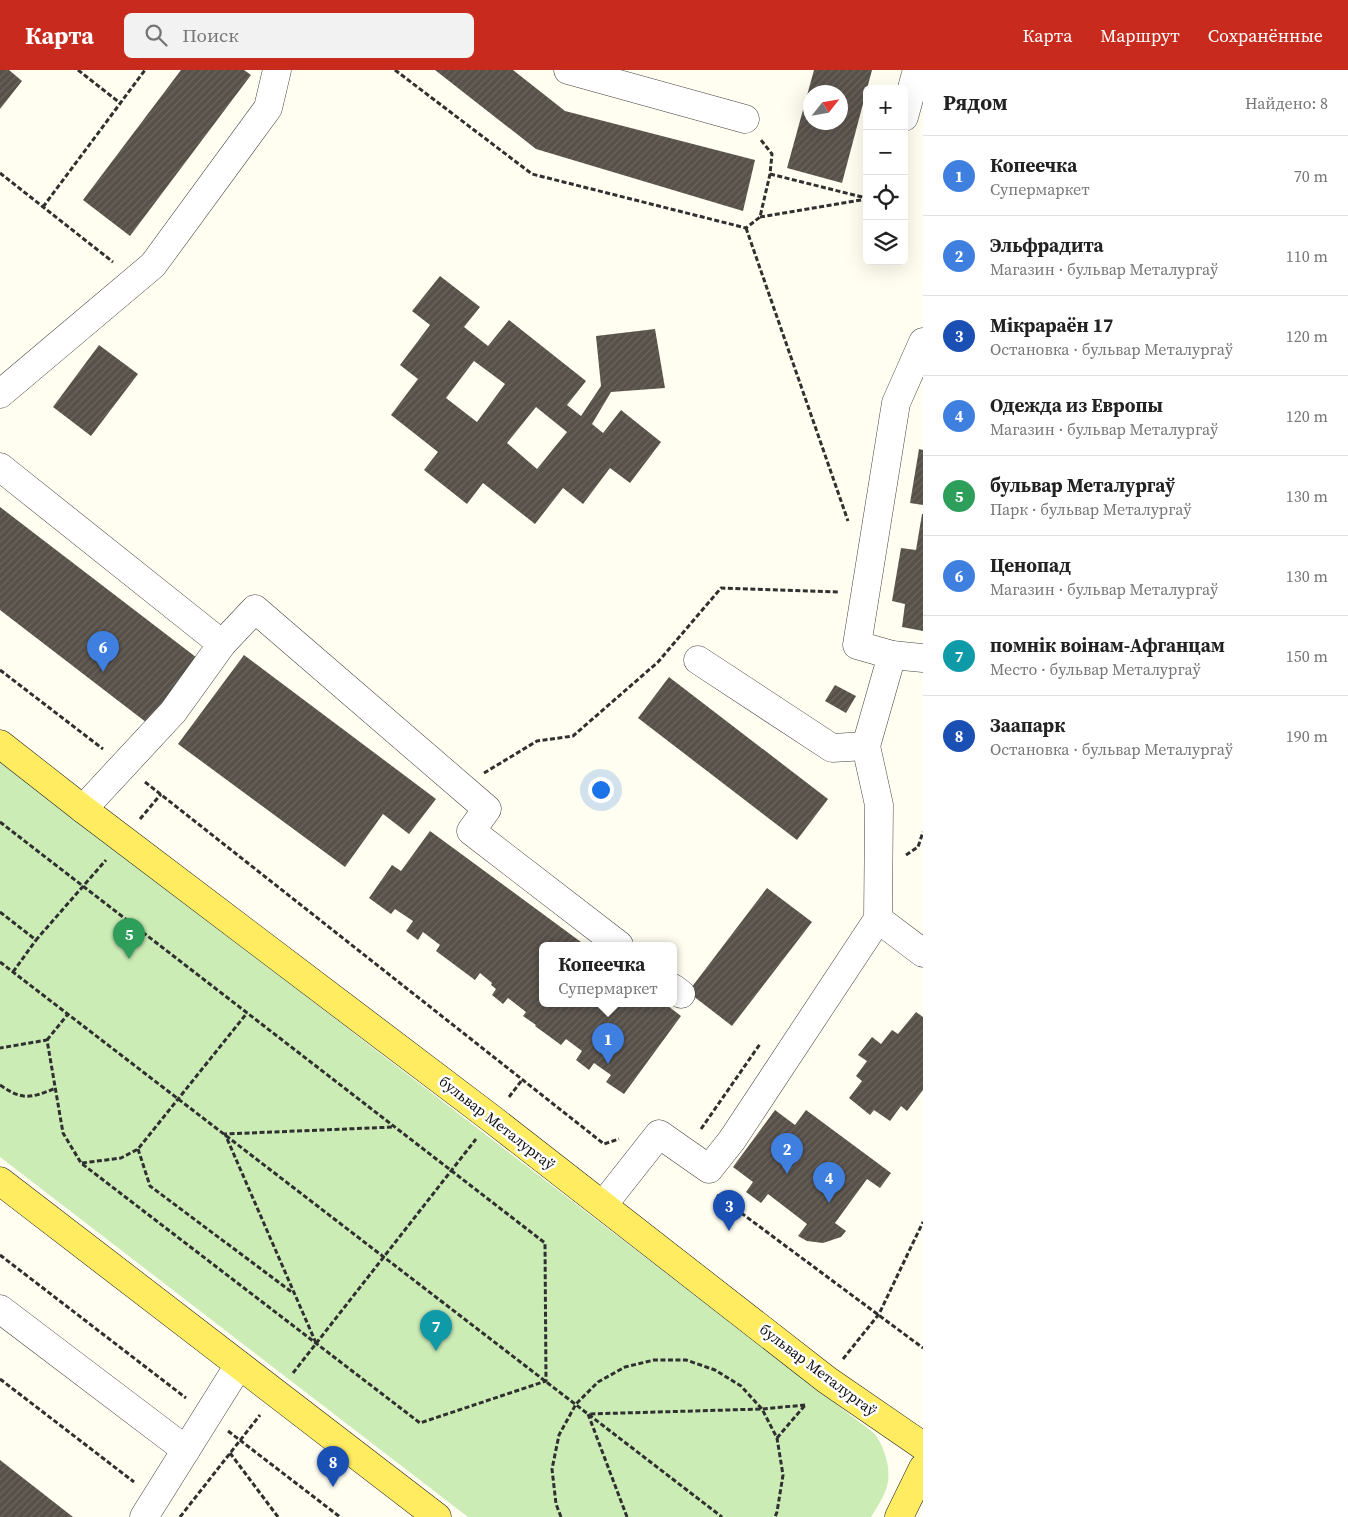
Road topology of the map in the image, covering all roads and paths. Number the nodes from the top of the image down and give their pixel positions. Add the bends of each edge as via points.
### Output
1 (78, 70) edge
2 (145, 70) edge
3 (277, 70) edge
4 (396, 70) edge
5 (568, 70) edge
6 (917, 70) edge
7 (908, 102) edge
8 (120, 103) junction
9 (746, 119) joint
10 (0, 173) edge
11 (770, 174) junction
12 (863, 198) edge
13 (863, 200) edge
14 (43, 206) junction
15 (760, 217) junction
16 (746, 228) junction
17 (136, 280) junction
18 (923, 342) edge
19 (0, 394) edge
20 (0, 467) edge
21 (851, 529) dead end
22 (865, 593) junction
23 (222, 644) junction
24 (892, 655) junction
25 (923, 658) edge
26 (698, 660) dead end
27 (0, 670) edge
28 (0, 744) edge
29 (866, 746) junction
30 (124, 765) junction
31 (461, 787) junction
32 (83, 810) junction
33 (0, 822) edge
34 (84, 887) junction
35 (0, 912) edge
36 (878, 919) junction
37 (36, 940) junction
38 (614, 942) edge
39 (923, 953) edge
40 (0, 962) edge
41 (13, 972) junction
42 (247, 1013) junction
43 (68, 1014) junction
44 (48, 1040) junction
45 (0, 1048) edge
46 (522, 1080) junction
47 (0, 1085) edge
48 (56, 1088) junction
49 (178, 1098) junction
50 (492, 1119) junction
51 (395, 1127) junction
52 (225, 1134) junction
53 (650, 1146) junction
54 (138, 1149) junction
55 (81, 1163) junction
56 (451, 1171) junction
57 (0, 1182) edge
58 (715, 1194) dead end
59 (603, 1205) junction
60 (923, 1222) edge
61 (0, 1255) edge
62 (384, 1257) junction
63 (295, 1294) junction
64 (0, 1309) edge
65 (879, 1314) junction
66 (316, 1343) junction
67 (923, 1348) edge
68 (239, 1364) junction
69 (0, 1379) edge
70 (546, 1381) junction
71 (277, 1394) junction
72 (576, 1404) junction
73 (805, 1405) dead end
74 (762, 1409) junction
75 (588, 1414) junction
76 (208, 1415) junction
77 (240, 1440) junction
78 (923, 1446) edge
79 (186, 1450) junction
80 (230, 1453) junction
81 (923, 1468) edge
82 (150, 1508) edge
83 (180, 1517) edge
84 (278, 1517) edge
85 (340, 1517) edge
86 (437, 1517) edge
87 (561, 1517) edge
88 (627, 1517) edge
89 (722, 1517) edge
90 (774, 1517) edge
91 (899, 1517) edge

1 - 8 path
2 - 8 path
3 - 17 lane via 268,108 153,265
4 - 16 path via 532,174
5 - 9 lane
6 - 7 lane
8 - 14 path
9 - 11 path via 772,154
10 - 14 path
11 - 12 path
11 - 15 path
13 - 15 path
14 - 17 path
15 - 16 path
16 - 21 path
17 - 19 lane
18 - 22 lane via 896,403
20 - 23 lane
22 - 24 lane via 857,645
22 - 31 path via 721,588 658,662 573,736 537,742
23 - 30 lane via 173,712
23 - 31 lane via 255,608
24 - 25 lane
24 - 29 lane
26 - 29 lane via 832,748
27 - 30 path
28 - 32 main road, бульвар Металургаў
29 - 36 lane via 879,805
30 - 32 lane
30 - 46 path
31 - 38 lane via 487,809 471,831
32 - 50 main road, бульвар Металургаў
33 - 34 path
34 - 37 path
34 - 42 path
35 - 37 path
36 - 39 lane
36 - 53 lane via 732,1140 709,1169 659,1134
37 - 41 path
40 - 41 path
41 - 43 path
42 - 49 path
42 - 51 path
43 - 44 path
43 - 49 path
44 - 45 path
44 - 48 path
46 - 50 path
46 - 53 path via 604,1144 634,1134
47 - 48 path via 12,1094 24,1097
48 - 55 path via 63,1133
49 - 52 path
49 - 54 path
50 - 56 path
50 - 59 main road, бульвар Металургаў
51 - 52 path
51 - 56 path
52 - 62 path
52 - 63 path
53 - 59 lane
54 - 55 path via 121,1158
54 - 63 path via 150,1186
55 - 66 path
56 - 62 path
56 - 70 path via 545,1243
57 - 68 main road
58 - 65 path
59 - 78 main road, бульвар Металургаў via 827,1380
60 - 65 path
61 - 76 path
62 - 66 path
62 - 70 path
63 - 66 path
64 - 79 lane
65 - 67 path
66 - 70 path via 420,1423
66 - 71 path
68 - 71 main road
68 - 76 lane
69 - 82 path
70 - 72 path
71 - 77 path
71 - 86 main road
72 - 74 path via 598,1382 624,1367 654,1360 686,1360 715,1370 741,1386
72 - 75 path
72 - 87 path via 559,1435 552,1469 556,1504
73 - 74 path
74 - 75 path
74 - 90 path via 777,1438 783,1476
75 - 88 path
75 - 89 path
76 - 77 path
76 - 79 lane
77 - 80 path
77 - 85 path
79 - 82 lane
80 - 83 path
80 - 84 path
81 - 91 main road
82 - 83 path

